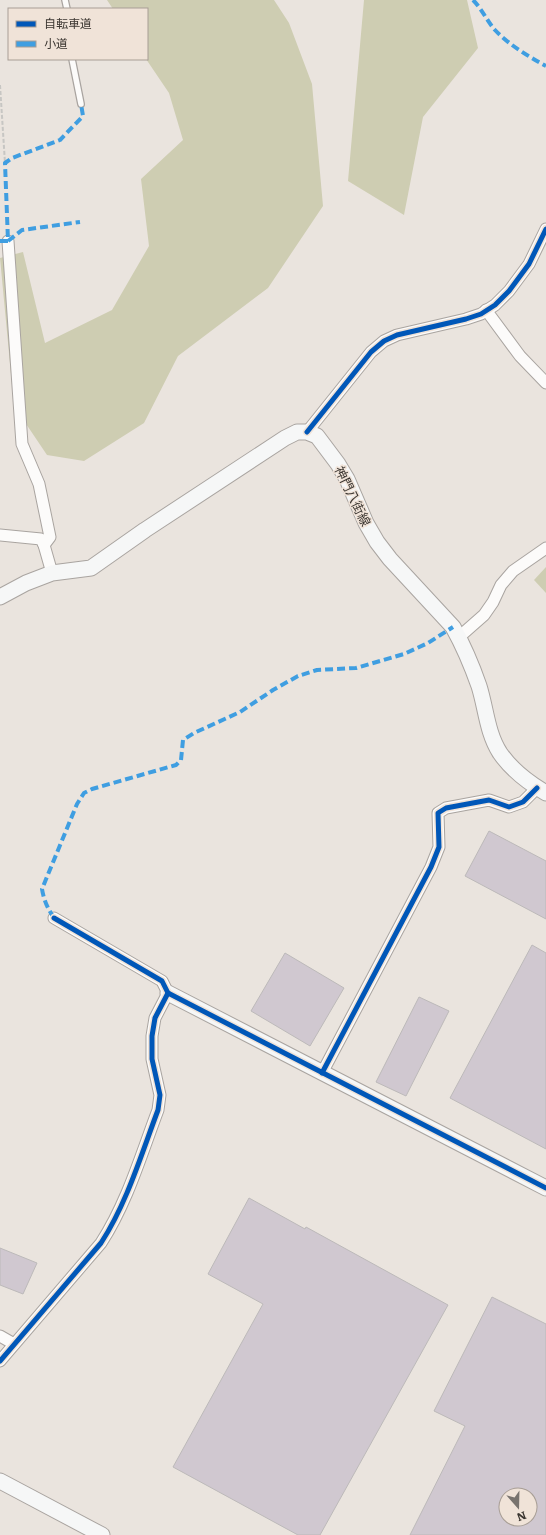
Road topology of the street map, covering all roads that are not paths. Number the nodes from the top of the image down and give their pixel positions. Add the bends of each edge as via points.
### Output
1 (72, 60) edge
2 (82, 104) dead end
3 (546, 229) edge
4 (8, 240) dead end
5 (486, 310) junction
6 (546, 383) edge
7 (307, 432) junction
8 (0, 536) edge
9 (44, 545) junction
10 (546, 548) edge
11 (52, 574) junction
12 (0, 596) edge
13 (459, 637) junction
14 (542, 790) edge
15 (54, 918) dead end
16 (168, 993) junction
17 (322, 1073) junction
18 (546, 1188) edge
19 (0, 1336) edge
20 (14, 1344) junction
21 (0, 1361) edge
22 (0, 1481) edge
23 (102, 1535) edge

1 - 2 lane
3 - 5 street via 529,264 509,291
4 - 9 street via 22,444 39,484 50,537
5 - 6 street via 520,356
5 - 7 street via 466,319 397,335 384,341 371,352
7 - 11 main road via 297,432 285,438 91,568
7 - 13 main road, 神門八街線 via 317,436 338,464 377,542
8 - 9 street via 41,539
9 - 11 street
10 - 13 street via 513,571 501,585 484,615
11 - 12 main road
13 - 14 main road, 神門八街線 via 478,685 492,737 500,752 516,770
14 - 17 street via 509,807 489,800 446,808 438,813 439,847 431,867
15 - 16 street via 162,981
16 - 17 main road
16 - 20 street via 155,1018 152,1036 152,1059 160,1095 158,1110 125,1197 101,1243
17 - 18 main road
19 - 20 street
20 - 21 street
22 - 23 main road

